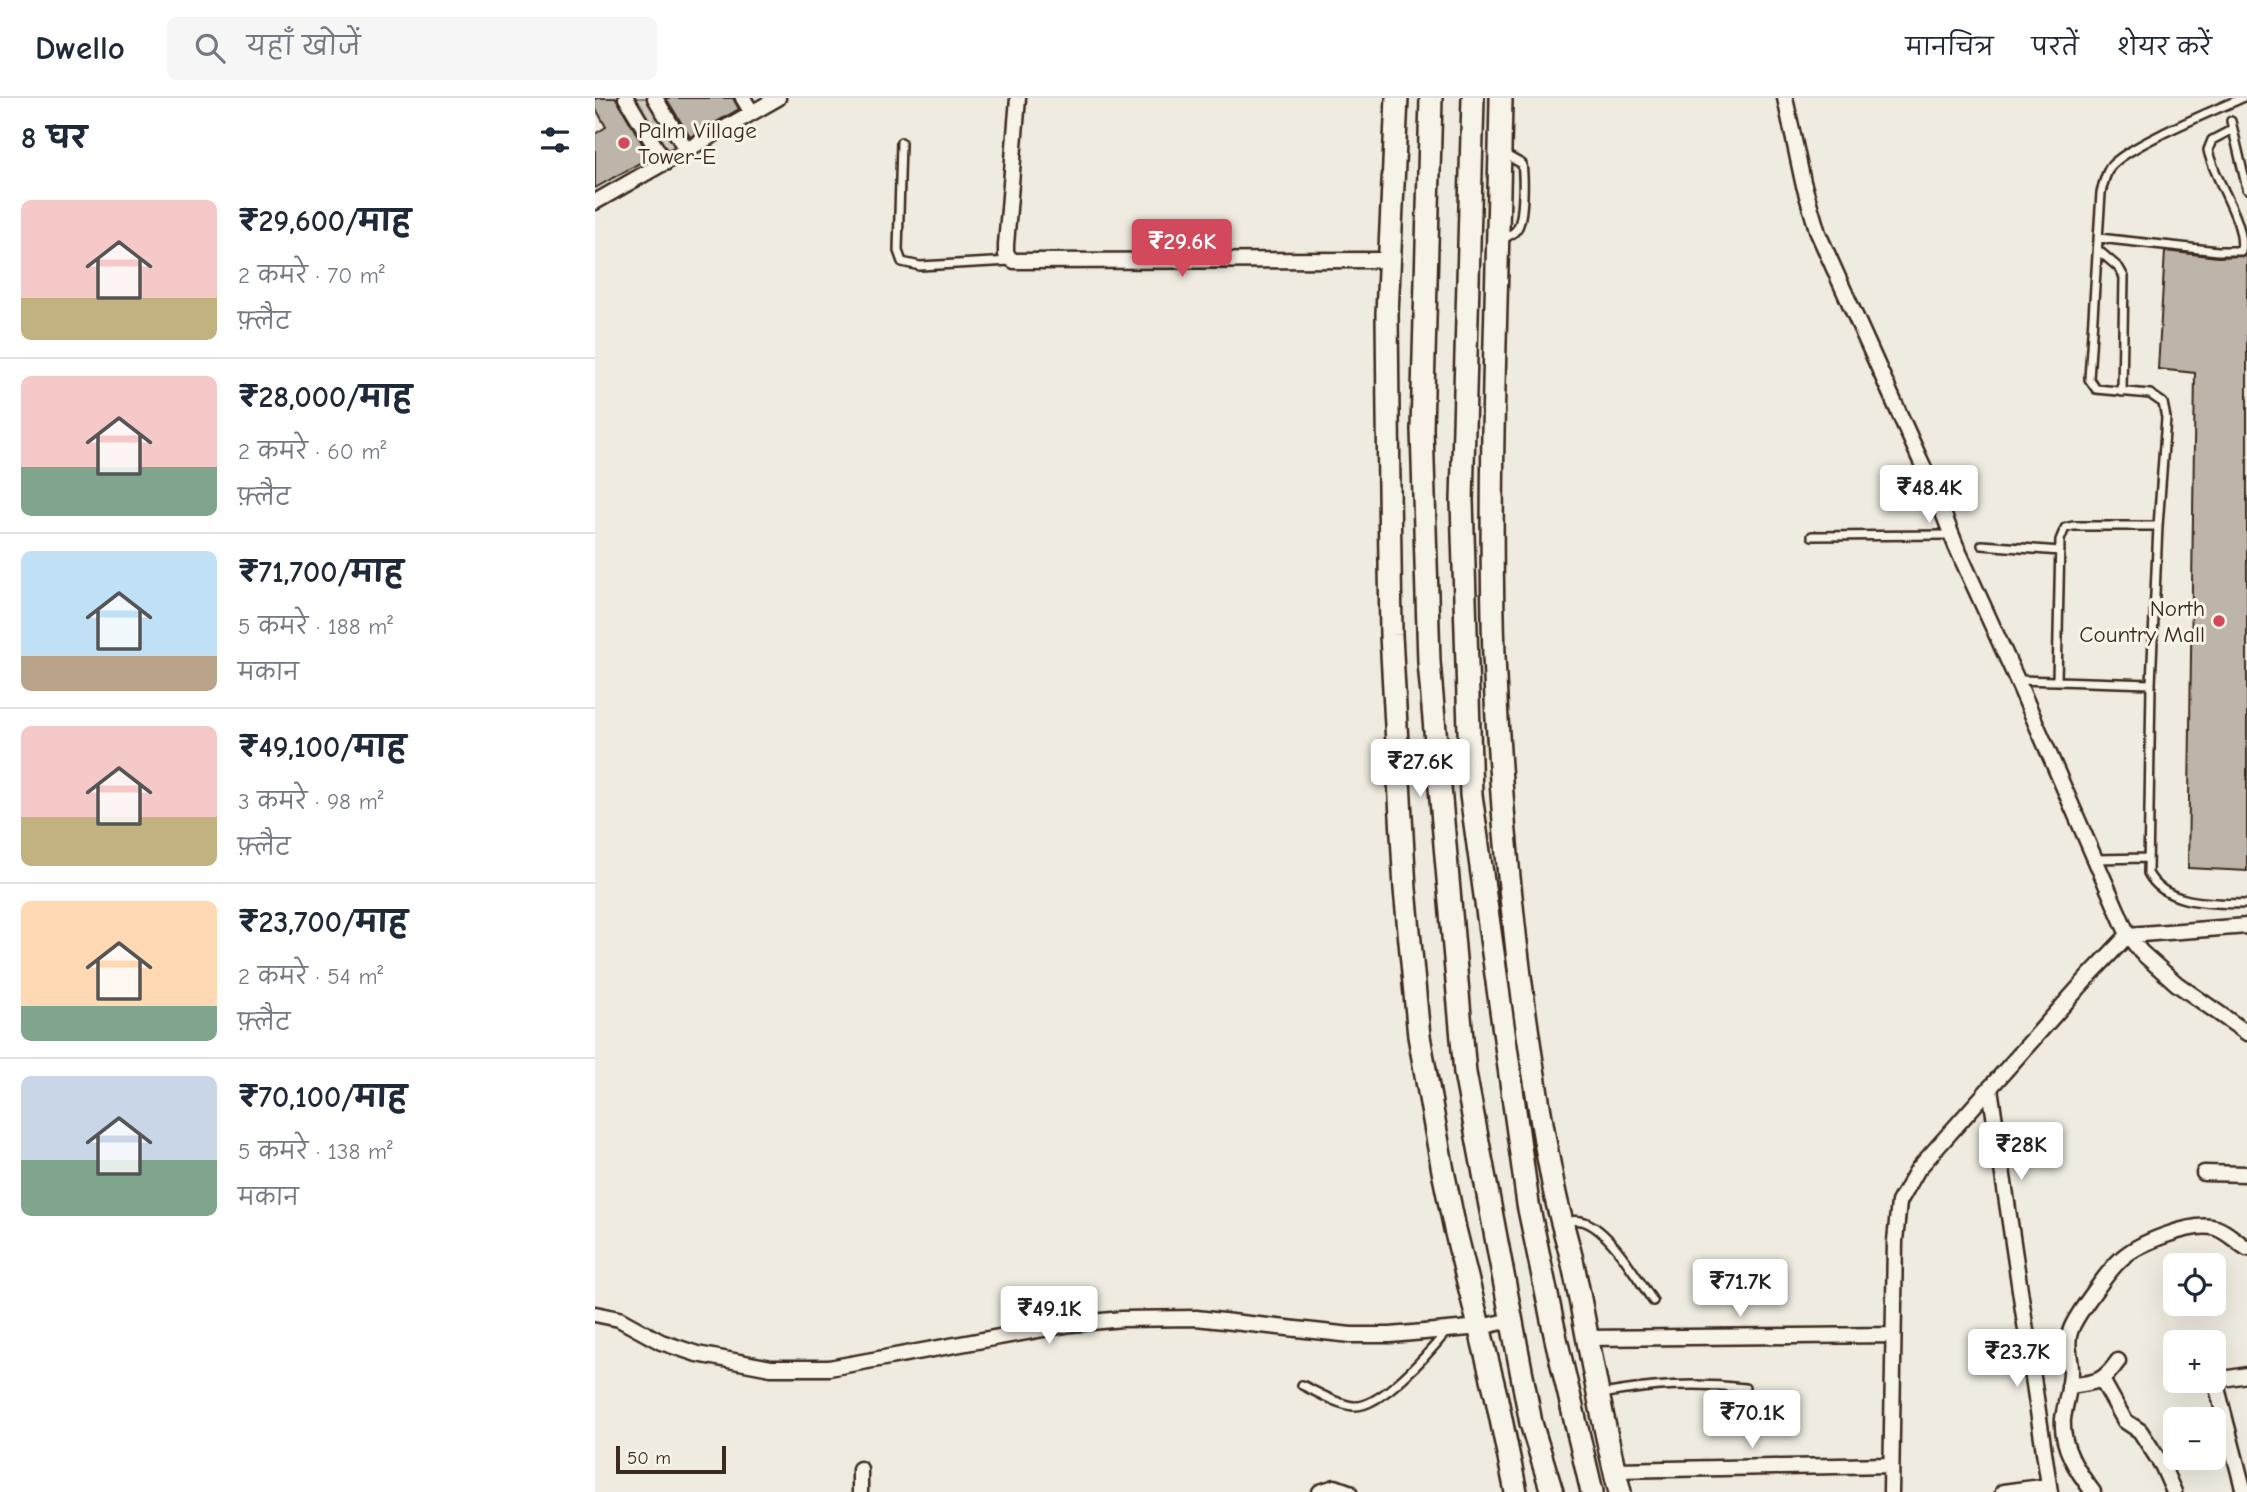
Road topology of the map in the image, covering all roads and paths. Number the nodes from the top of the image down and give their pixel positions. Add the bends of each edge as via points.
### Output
1 (626, 98) edge
2 (655, 98) edge
3 (743, 98) edge
4 (778, 98) edge
5 (1018, 98) edge
6 (1397, 98) edge
7 (1431, 98) edge
8 (1473, 98) edge
9 (1501, 98) edge
10 (1785, 98) edge
11 (2242, 98) edge
12 (752, 113) junction
13 (901, 142) dead end
14 (687, 151) junction
15 (665, 163) junction
16 (2247, 189) edge
17 (595, 201) edge
18 (2099, 238) junction
19 (2098, 250) junction
20 (1391, 260) junction
21 (1014, 261) junction
22 (2122, 392) junction
23 (2158, 526) junction
24 (1951, 535) junction
25 (1812, 537) dead end
26 (1982, 545) dead end
27 (2060, 551) junction
28 (2017, 680) junction
29 (2056, 681) junction
30 (2151, 684) junction
31 (2147, 858) junction
32 (2096, 859) junction
33 (2247, 904) edge
34 (2247, 926) edge
35 (2128, 935) junction
36 (2247, 1033) edge
37 (1990, 1088) junction
38 (2204, 1173) dead end
39 (2247, 1174) edge
40 (1562, 1223) junction
41 (2247, 1248) edge
42 (1653, 1301) dead end
43 (595, 1314) edge
44 (1511, 1321) junction
45 (1481, 1327) junction
46 (1448, 1329) junction
47 (1893, 1335) junction
48 (1587, 1338) junction
49 (2118, 1361) dead end
50 (2247, 1375) edge
51 (2102, 1380) junction
52 (1302, 1385) dead end
53 (2069, 1386) junction
54 (1745, 1388) dead end
55 (1598, 1395) junction
56 (1891, 1465) junction
57 (860, 1469) dead end
58 (1614, 1470) junction
59 (2049, 1489) edge
60 (860, 1492) edge
61 (1319, 1492) edge
62 (1349, 1492) edge
63 (1516, 1492) edge
64 (1552, 1492) edge
65 (1592, 1492) edge
66 (1620, 1492) edge
67 (1891, 1492) edge
68 (2003, 1492) edge
69 (2092, 1492) edge
70 (2174, 1492) edge
71 (2243, 1492) edge

1 - 15 street
2 - 14 street
3 - 12 street
4 - 12 street
5 - 21 street via 1006,244 1006,255
6 - 20 street
7 - 44 street via 1422,429 1429,662 1465,1073
8 - 65 street via 1462,500 1471,795 1528,1204
9 - 40 street via 1492,499 1494,654 1518,951
10 - 24 street via 1818,233
11 - 18 lane via 2139,147 2111,167 2101,193
12 - 14 street
13 - 21 lane via 898,251 902,262
14 - 15 street
15 - 17 street
16 - 18 lane via 2232,125 2212,140 2208,153 2235,214 2241,251
18 - 19 lane
19 - 22 lane via 2124,277
19 - 22 lane via 2089,379 2096,389
20 - 21 street
20 - 45 street via 1387,327 1391,635 1405,889 1419,1036 1455,1229
22 - 23 lane via 2150,394 2165,410
23 - 27 lane via 2068,526 2061,535
23 - 30 lane
24 - 25 lane
24 - 28 street
26 - 27 lane
27 - 29 lane
28 - 29 lane
28 - 32 street
29 - 30 lane
30 - 31 lane
31 - 32 lane
31 - 33 lane via 2150,877 2173,895
32 - 35 street
34 - 35 street
35 - 36 street via 2177,984
35 - 37 street
37 - 47 street via 1917,1169 1899,1202
37 - 59 street
38 - 39 street
40 - 42 lane via 1588,1223 1606,1237
40 - 48 street
41 - 53 street via 2228,1233 2203,1226 2129,1253 2107,1275 2070,1331
43 - 46 street via 619,1319 677,1349 771,1368 802,1369 1122,1319 1196,1318 1351,1335
44 - 45 street
44 - 64 street via 1531,1423
45 - 46 street
45 - 63 street
46 - 52 lane via 1415,1368 1361,1406 1350,1406
47 - 48 street
47 - 56 street
48 - 55 street
49 - 51 street
50 - 71 street via 2215,1384
51 - 53 street
51 - 70 street via 2125,1421 2140,1431 2162,1465
53 - 69 street via 2064,1444
54 - 55 lane via 1662,1385
55 - 58 street
56 - 58 street
56 - 67 street
57 - 60 street
58 - 66 street
59 - 68 street
61 - 62 street via 1335,1487

